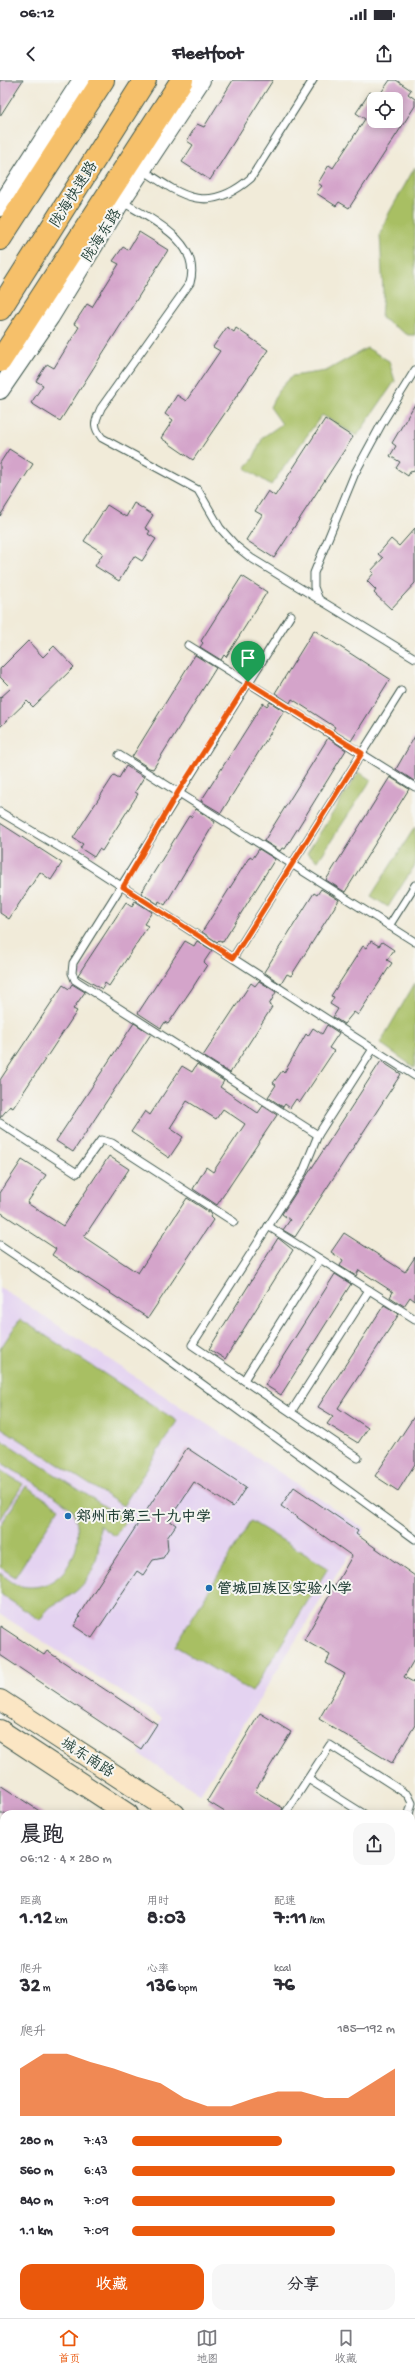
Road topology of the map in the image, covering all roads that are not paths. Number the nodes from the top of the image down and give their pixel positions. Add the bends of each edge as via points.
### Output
1 (82, 80) edge
2 (103, 80) edge
3 (145, 80) edge
4 (182, 80) edge
5 (201, 80) edge
6 (313, 80) edge
7 (143, 170) junction
8 (2, 201) edge
9 (122, 201) junction
10 (0, 240) edge
11 (0, 309) edge
12 (0, 361) edge
13 (415, 370) edge
14 (0, 390) edge
15 (319, 600) junction
16 (290, 614) dead end
17 (188, 645) dead end
18 (415, 658) edge
19 (248, 682) junction
20 (401, 691) dead end
21 (362, 753) junction
22 (119, 755) dead end
23 (415, 787) edge
24 (178, 792) junction
25 (0, 812) edge
26 (292, 863) junction
27 (415, 885) edge
28 (123, 887) junction
29 (389, 926) junction
30 (415, 942) edge
31 (233, 958) junction
32 (373, 1049) junction
33 (415, 1076) edge
34 (0, 1123) edge
35 (318, 1135) junction
36 (234, 1222) dead end
37 (268, 1226) junction
38 (0, 1245) edge
39 (320, 1259) junction
40 (369, 1290) junction
41 (415, 1319) edge
42 (244, 1380) junction
43 (291, 1412) junction
44 (358, 1458) dead end
45 (415, 1539) edge
46 (0, 1700) edge
47 (0, 1730) edge
48 (308, 1779) junction
49 (122, 1810) edge
50 (169, 1810) edge
51 (288, 1810) edge
52 (358, 1810) edge
53 (410, 1810) edge

1 - 8 street
2 - 10 highway
3 - 11 highway, 陇海快速路
4 - 12 highway
5 - 7 street, 陇海东路
6 - 7 lane via 250,178 237,190 216,198 189,198
7 - 9 street, 陇海东路
9 - 14 street, 陇海东路 via 50,317
9 - 15 lane via 184,245 192,261 192,274 190,283 101,408 95,429 102,438 198,490 220,528 236,546
13 - 15 lane via 355,474 314,572 314,587
15 - 18 lane
16 - 19 lane
17 - 19 lane
19 - 21 lane
19 - 24 lane
20 - 21 lane
21 - 23 lane
21 - 26 lane
22 - 24 lane
24 - 26 lane
24 - 28 lane
25 - 28 lane
26 - 29 lane
26 - 31 lane
27 - 29 lane
28 - 31 lane
28 - 35 lane via 73,963 72,973 75,980
29 - 30 lane
31 - 32 lane
32 - 33 lane
32 - 35 lane
34 - 36 lane via 77,1173 101,1140 112,1143
35 - 37 lane via 303,1172
37 - 39 lane
37 - 42 lane via 192,1345
38 - 45 lane via 150,1346
39 - 40 lane
39 - 42 lane
40 - 41 lane
40 - 43 lane
42 - 43 lane
43 - 44 lane
46 - 50 main road, 城东南路
47 - 49 main road, 城东南路
48 - 51 lane
48 - 52 lane
48 - 53 lane via 330,1745 408,1795 412,1803

